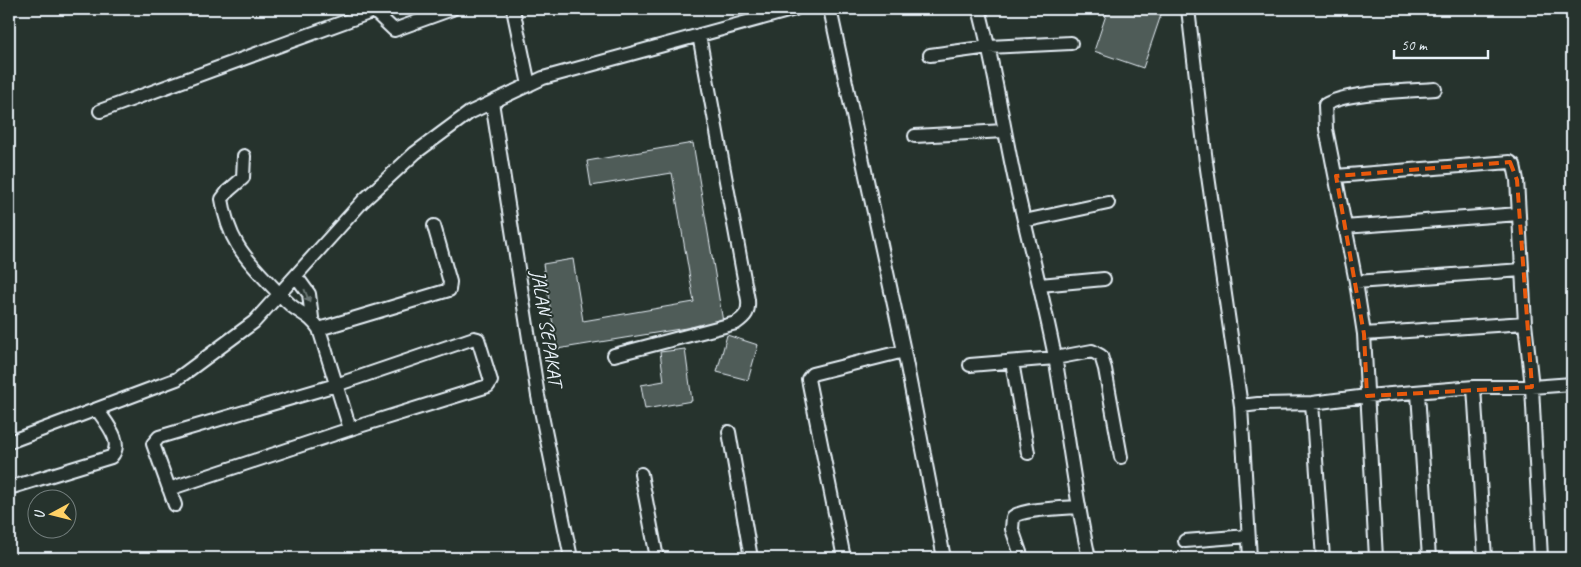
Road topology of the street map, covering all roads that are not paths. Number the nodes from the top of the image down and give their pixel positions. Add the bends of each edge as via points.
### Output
1 (452, 9) edge
2 (513, 9) edge
3 (795, 9) edge
4 (830, 9) edge
5 (979, 9) edge
6 (1188, 9) edge
7 (699, 35) junction
8 (1071, 43) dead end
9 (989, 48) junction
10 (930, 54) dead end
11 (529, 85) junction
12 (1435, 88) dead end
13 (492, 102) junction
14 (100, 111) dead end
15 (1004, 131) junction
16 (914, 136) dead end
17 (244, 156) dead end
18 (1336, 176) junction
19 (1108, 203) dead end
20 (1518, 214) junction
21 (1024, 221) junction
22 (434, 226) dead end
23 (1344, 227) junction
24 (1522, 270) junction
25 (296, 276) junction
26 (1104, 279) dead end
27 (1356, 282) junction
28 (1040, 285) junction
29 (279, 293) junction
30 (1525, 323) junction
31 (315, 324) junction
32 (1364, 334) junction
33 (904, 351) junction
34 (614, 355) dead end
35 (1055, 358) junction
36 (1012, 362) junction
37 (970, 366) dead end
38 (1572, 384) edge
39 (336, 385) junction
40 (1474, 387) junction
41 (1532, 387) junction
42 (1418, 393) junction
43 (1367, 396) junction
44 (1312, 403) junction
45 (1241, 406) junction
46 (97, 409) junction
47 (350, 429) junction
48 (729, 432) dead end
49 (9, 442) edge
50 (1028, 453) dead end
51 (1121, 457) dead end
52 (641, 474) dead end
53 (9, 488) edge
54 (169, 489) junction
55 (175, 505) dead end
56 (1078, 507) junction
57 (1248, 536) junction
58 (1185, 541) dead end
59 (571, 558) edge
60 (657, 558) edge
61 (751, 558) edge
62 (844, 558) edge
63 (944, 558) edge
64 (1022, 558) edge
65 (1089, 558) edge
66 (1250, 558) edge
67 (1323, 558) edge
68 (1376, 558) edge
69 (1429, 558) edge
70 (1485, 558) edge
71 (1542, 558) edge

1 - 14 street via 394,30 374,11
2 - 11 street
3 - 7 street
4 - 33 street
5 - 9 street
6 - 45 street
7 - 11 street via 542,78
7 - 34 street via 749,309 745,317 736,323
8 - 9 street
9 - 10 street
9 - 15 street
11 - 13 street
12 - 18 street via 1361,96 1325,105 1326,129
13 - 25 street via 469,113 415,153 364,200
13 - 59 street, JALAN SEPAKAT via 538,396
15 - 16 street
15 - 21 street
17 - 29 street via 243,178 223,196 223,204 235,242 254,268
18 - 20 street via 1510,162 1516,172
18 - 23 street
19 - 21 street
20 - 23 street
20 - 24 street
21 - 28 street
22 - 31 street via 450,282 449,290
23 - 27 street
24 - 27 street
24 - 30 street
25 - 29 street
25 -> 31 street via 309,294
26 - 28 street
27 - 32 street
28 - 35 street
29 - 31 street
29 - 46 street via 254,322 177,379
30 - 32 street
30 - 41 street
31 - 39 street
32 - 43 street
33 - 62 street via 812,374 808,379
33 - 63 street
35 - 36 street
35 - 51 street via 1092,351 1101,356
35 - 56 street
36 - 37 street
36 - 50 street
38 - 41 street
39 - 47 street
39 - 47 street via 478,339 491,381 488,386
39 - 54 street via 159,437 153,444
40 - 41 street
40 - 42 street
40 - 70 street
41 - 71 street
42 - 43 street
42 - 69 street
43 - 44 street
43 - 68 street
44 - 45 street
44 - 67 street
45 - 57 street
46 - 49 street
46 - 53 street via 114,436 116,448 111,457
47 - 54 street
48 - 61 street
52 - 60 street
54 - 55 street
56 - 64 street via 1012,517 1012,529
56 - 65 street
57 - 58 street
57 - 66 street

